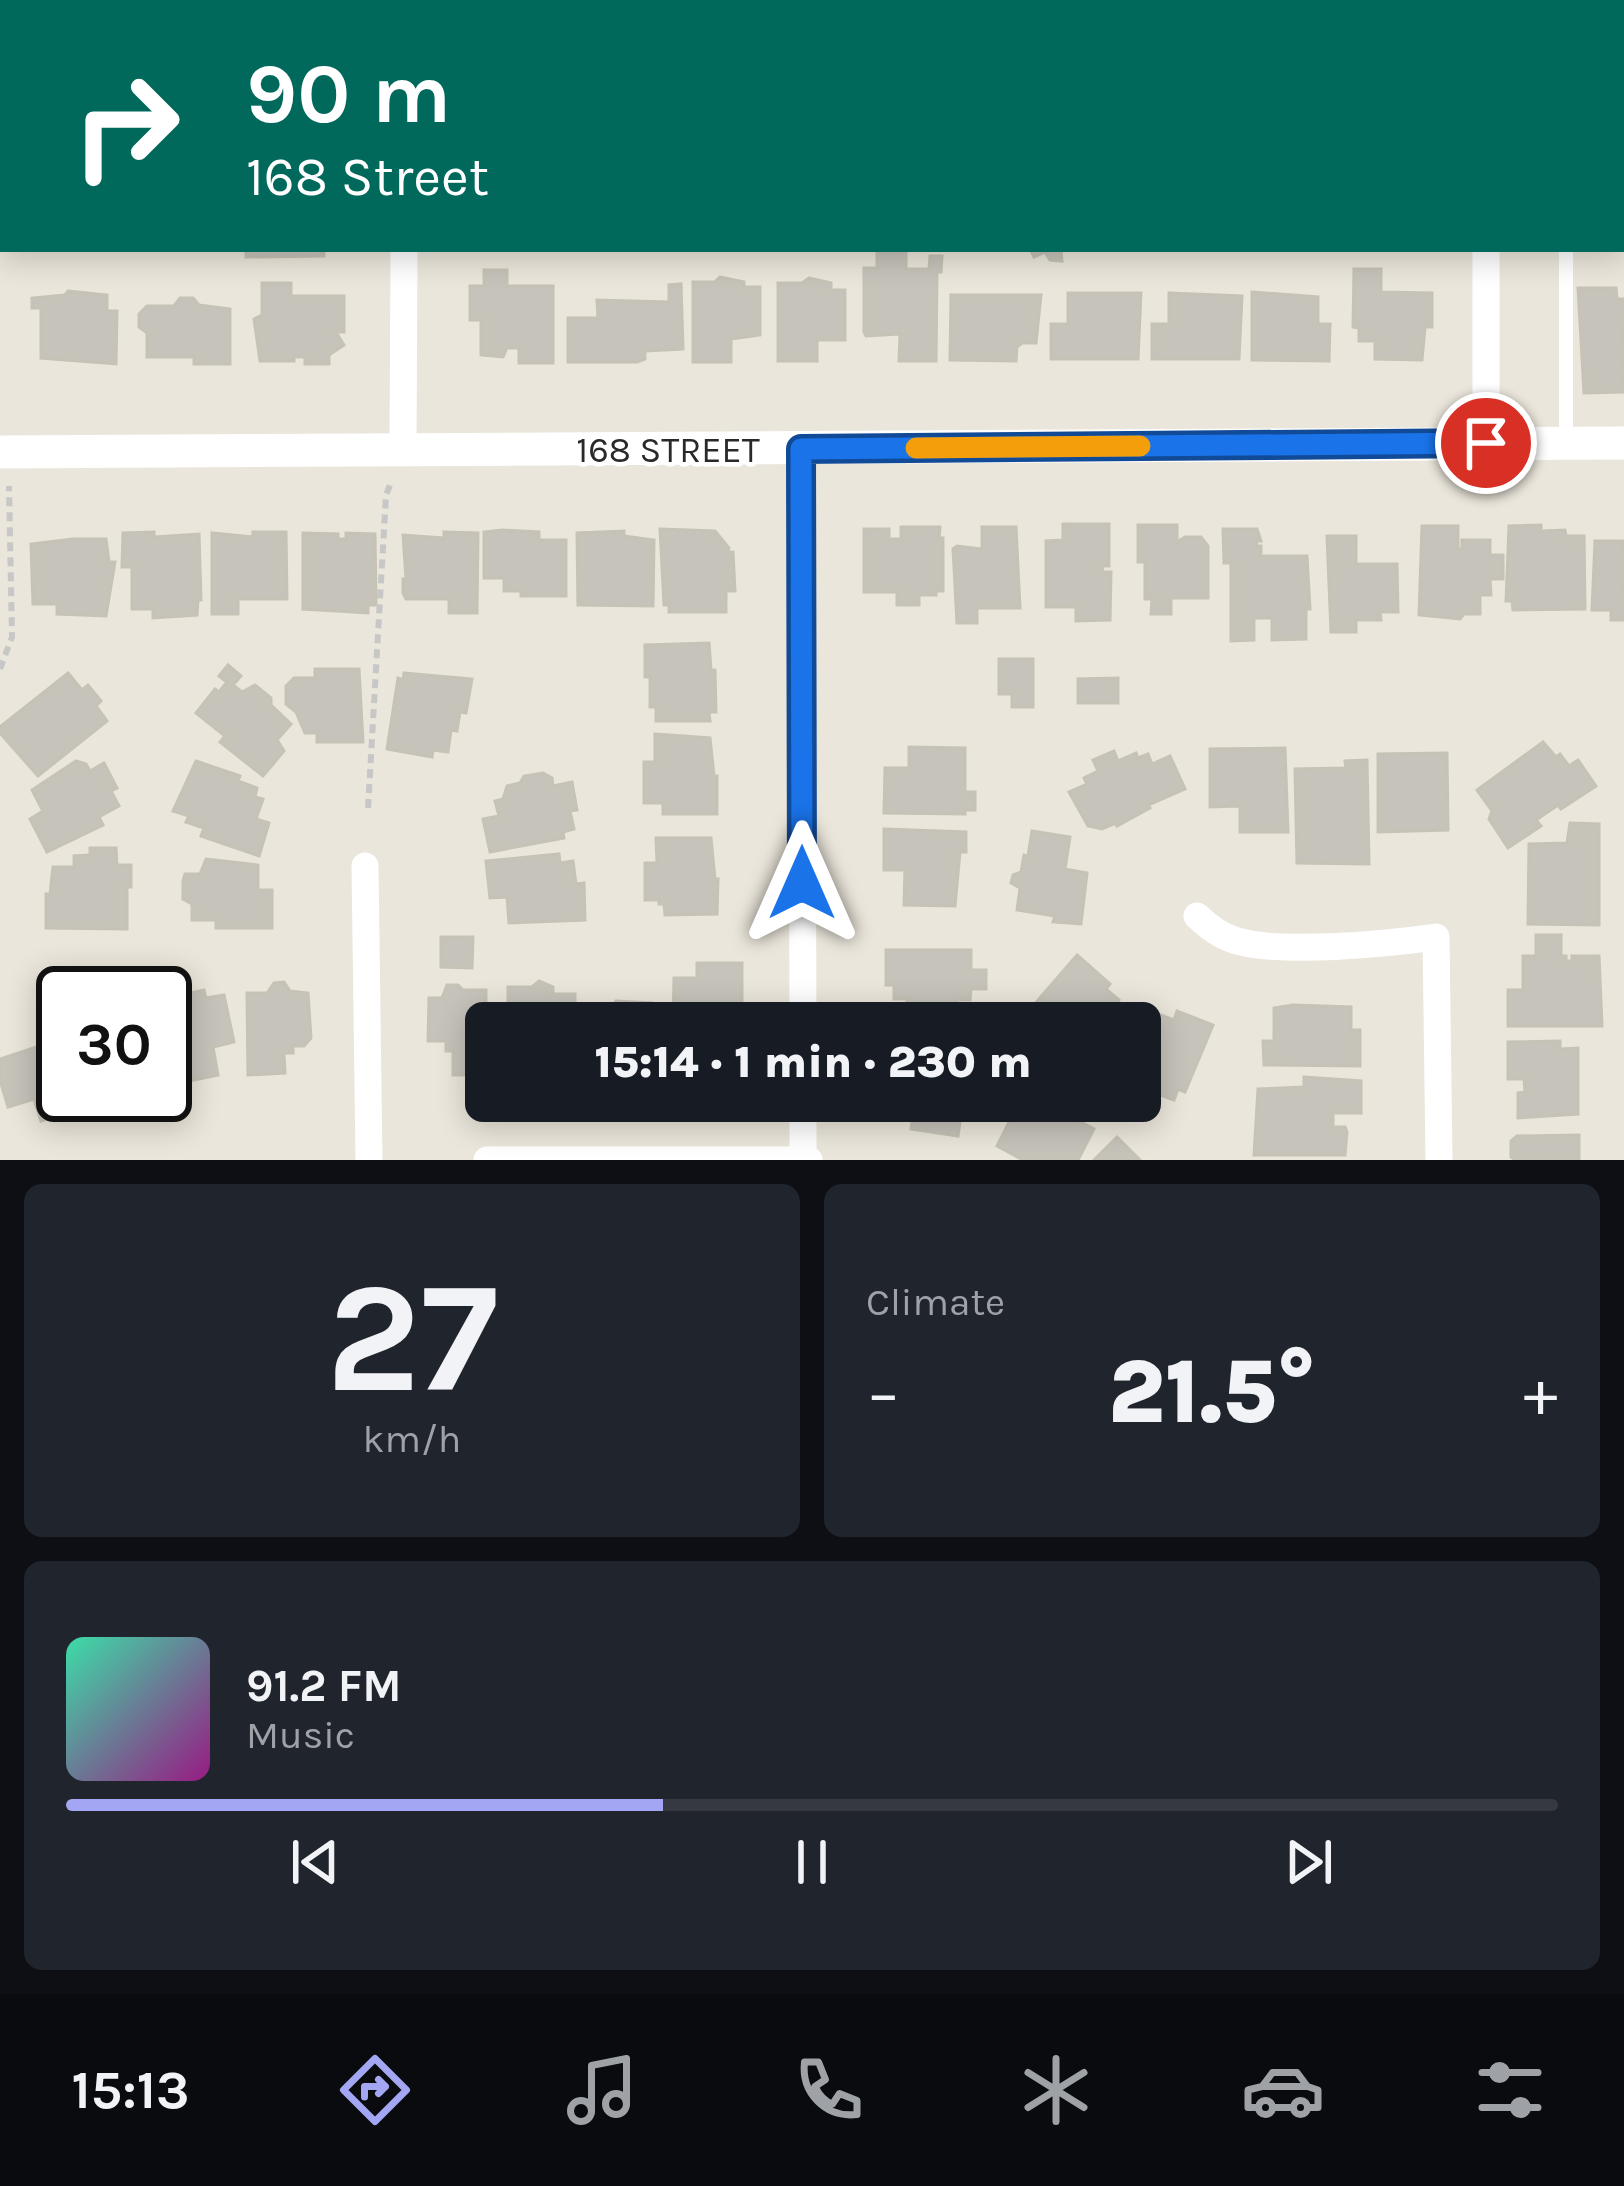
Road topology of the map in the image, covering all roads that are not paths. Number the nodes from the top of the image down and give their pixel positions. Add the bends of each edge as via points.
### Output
1 (404, 252) edge
2 (1486, 252) edge
3 (1566, 252) edge
4 (1486, 443) junction
5 (1624, 443) edge
6 (1566, 444) junction
7 (801, 449) junction
8 (404, 451) junction
9 (0, 452) edge
10 (364, 866) dead end
11 (1197, 916) dead end
12 (803, 1002) edge
13 (804, 1122) edge
14 (806, 1159) edge
15 (369, 1160) edge
16 (488, 1160) edge
17 (1439, 1160) edge

1 - 8 street
2 - 4 street
3 - 6 lane
4 - 6 street, 168 STREET
4 - 7 street, 168 STREET
5 - 6 street, 168 STREET
7 - 8 street, 168 STREET
7 - 12 street
8 - 9 street, 168 STREET
10 - 15 street
11 - 17 street via 1213,931 1260,945 1436,937
13 - 14 street
14 - 16 street

